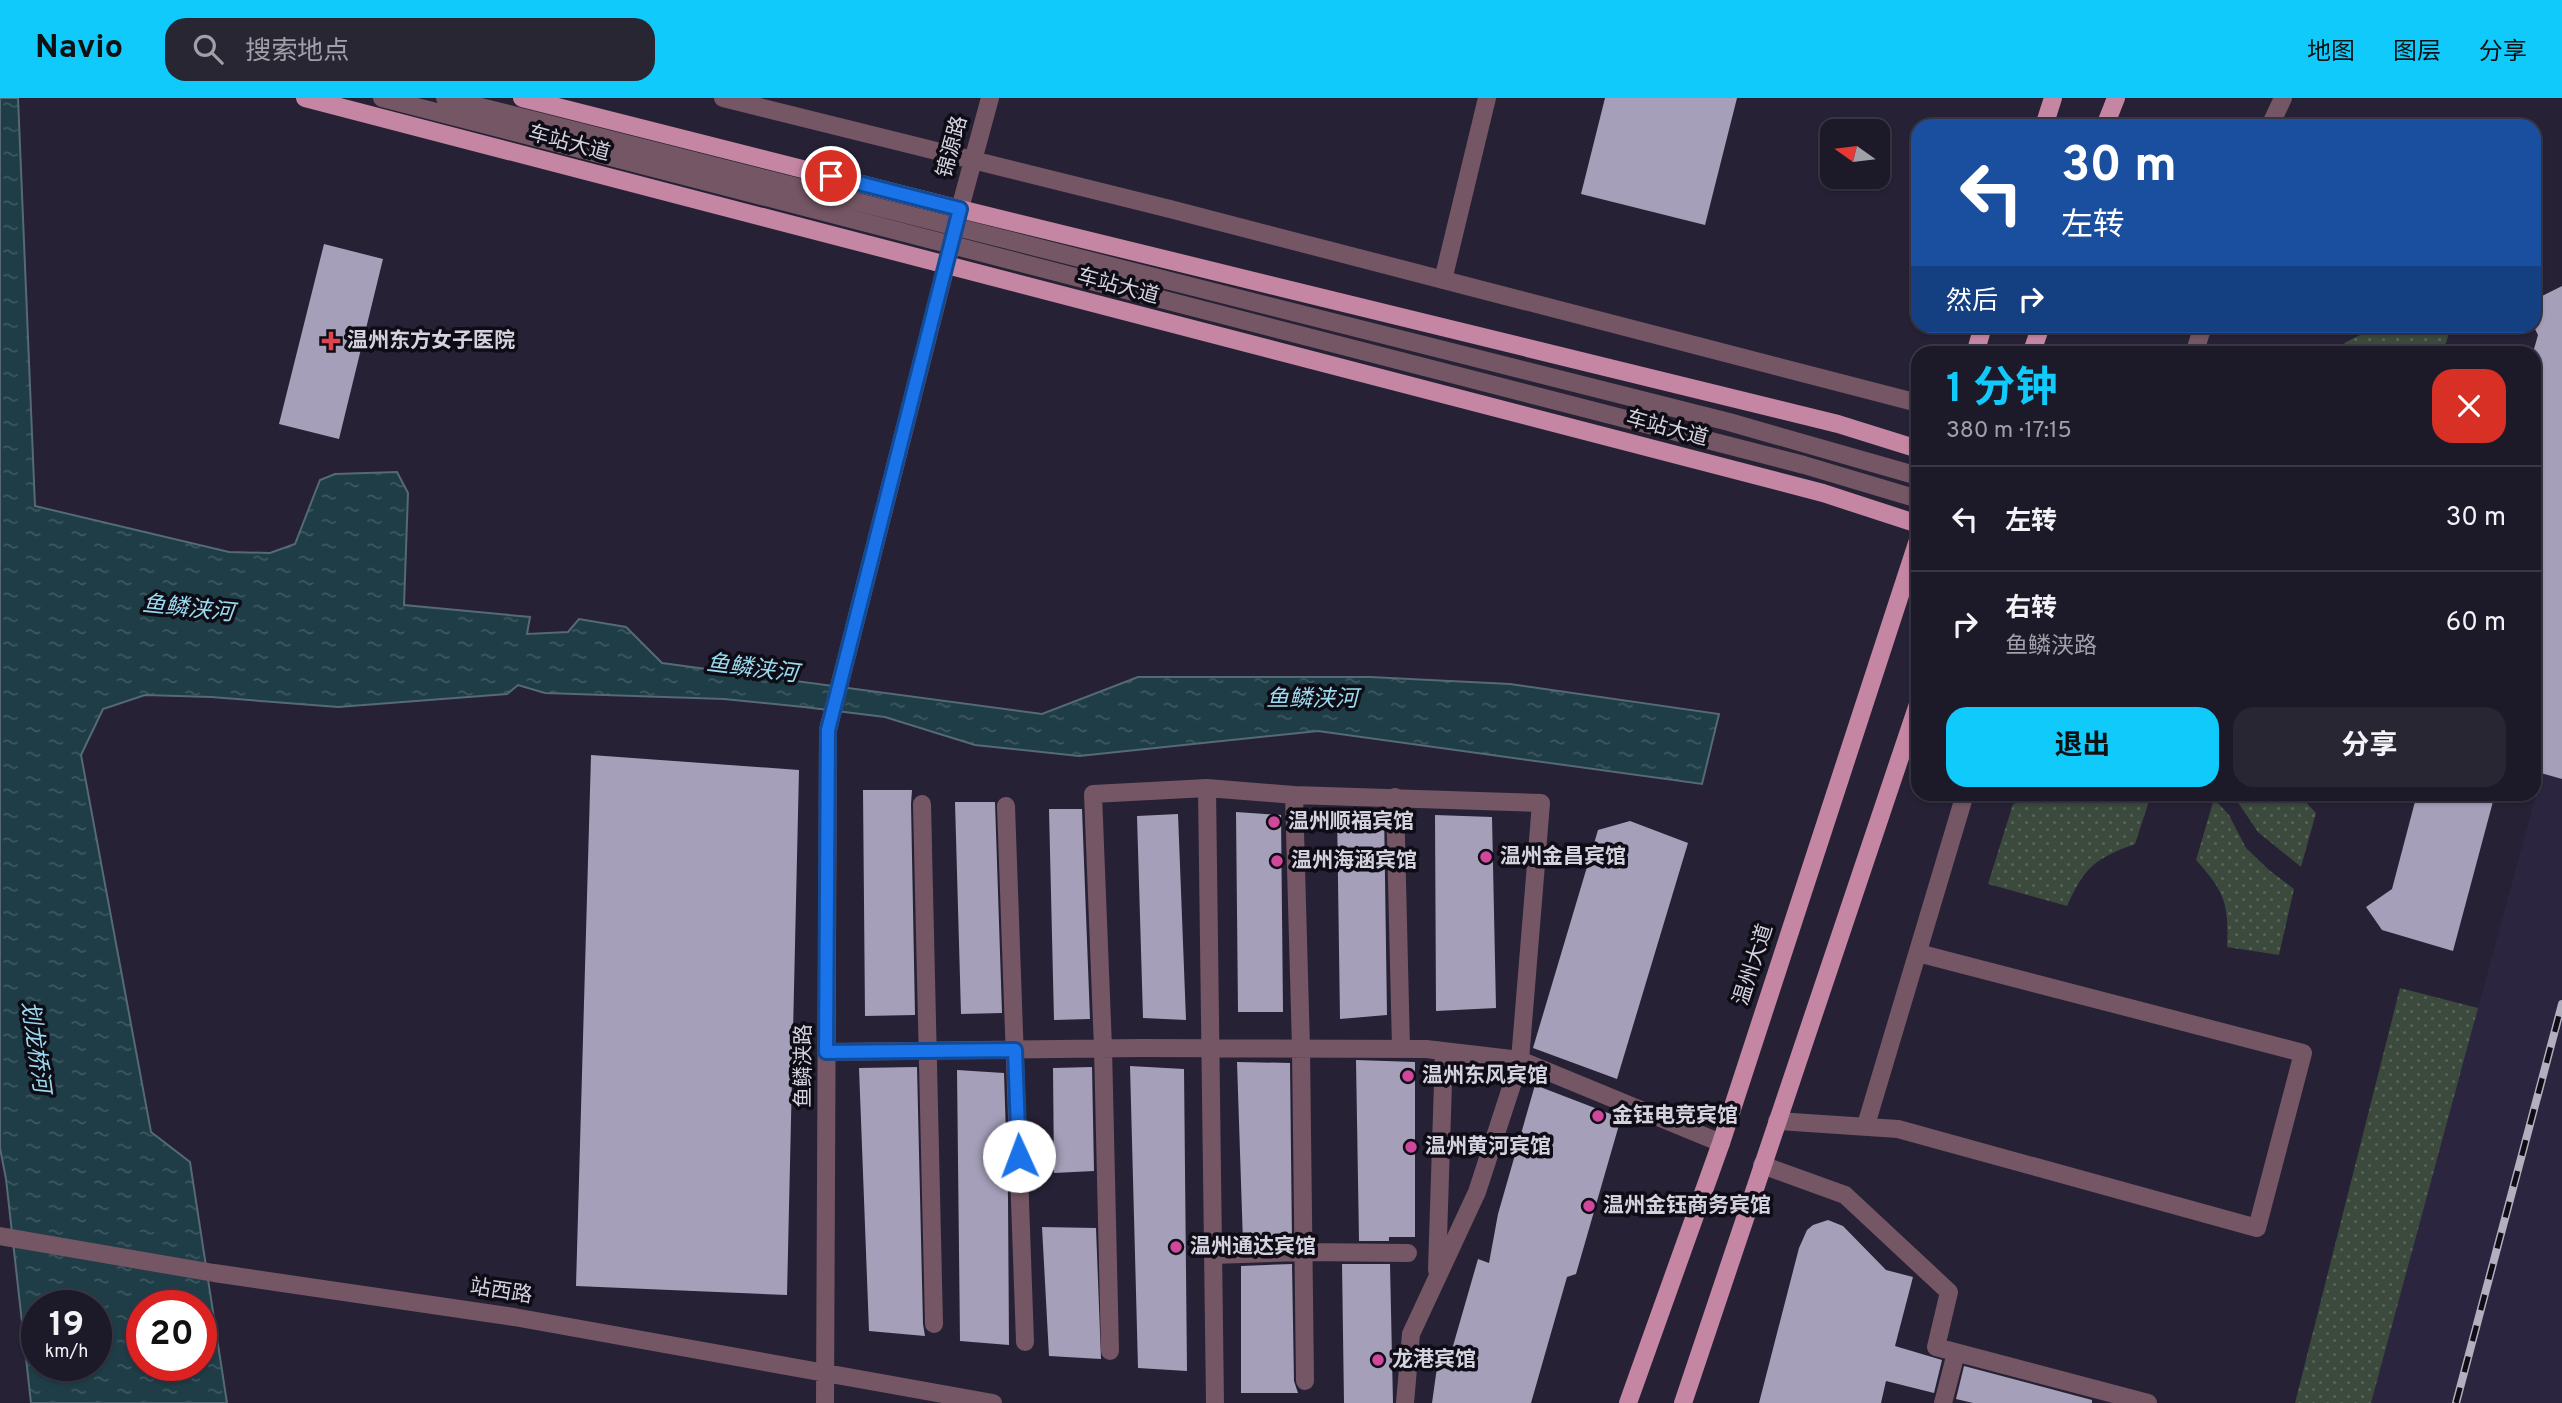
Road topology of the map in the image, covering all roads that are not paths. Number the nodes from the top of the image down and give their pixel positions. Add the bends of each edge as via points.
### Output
1 (305, 98) edge
2 (382, 98) edge
3 (444, 98) edge
4 (522, 98) edge
5 (723, 98) edge
6 (990, 98) edge
7 (1487, 98) edge
8 (2053, 98) edge
9 (2116, 98) edge
10 (2283, 98) edge
11 (2046, 119) edge
12 (2108, 119) edge
13 (2273, 119) edge
14 (974, 160) junction
15 (960, 209) junction
16 (955, 228) junction
17 (951, 246) junction
18 (946, 265) junction
19 (1443, 280) junction
20 (1911, 401) edge
21 (1911, 447) edge
22 (1911, 474) edge
23 (1911, 497) edge
24 (1911, 522) edge
25 (1911, 561) edge
26 (1911, 725) edge
27 (1208, 788) junction
28 (1294, 795) junction
29 (1395, 797) junction
30 (1963, 801) edge
31 (922, 804) dead end
32 (1006, 806) dead end
33 (1918, 953) junction
34 (1103, 1048) junction
35 (1211, 1048) junction
36 (1301, 1048) junction
37 (1401, 1048) junction
38 (1015, 1050) junction
39 (928, 1051) junction
40 (1444, 1051) junction
41 (826, 1052) junction
42 (1521, 1059) junction
43 (1777, 1121) junction
44 (1866, 1125) junction
45 (1721, 1143) junction
46 (1762, 1165) junction
47 (0, 1236) edge
48 (1303, 1252) junction
49 (1408, 1253) dead end
50 (1213, 1255) junction
51 (1437, 1277) junction
52 (934, 1324) dead end
53 (1025, 1342) dead end
54 (1110, 1351) dead end
55 (1956, 1353) junction
56 (825, 1375) junction
57 (1305, 1381) dead end
58 (969, 1401) edge
59 (825, 1403) edge
60 (993, 1403) edge
61 (1215, 1403) edge
62 (1405, 1403) edge
63 (1628, 1403) edge
64 (1683, 1403) edge
65 (1943, 1403) edge
66 (2148, 1403) edge

1 - 18 main road, 车站大道
2 - 17 street
3 - 16 street
4 - 15 main road, 车站大道
5 - 14 street
6 - 14 street, 锦源路
7 - 19 street
8 - 11 main road
9 - 12 main road
10 - 13 street
14 - 15 street, 锦源路
14 - 19 street
15 - 16 street, 锦源路
15 - 21 main road, 车站大道 via 1838,424
16 - 17 street, 锦源路
16 - 22 street via 1729,422
17 - 18 street, 锦源路
17 - 23 street via 1804,465
18 - 24 main road, 车站大道 via 1823,493
18 - 41 street, 鱼鳞浃路 via 828,730
19 - 20 street
25 - 45 main road, 温州大道
26 - 43 main road
27 - 28 street
27 - 34 street via 1093,794
27 - 35 street
28 - 29 street
28 - 36 street
29 - 37 street
29 - 42 street via 1541,803
30 - 33 street
31 - 39 street
32 - 38 street
33 - 44 street
33 - 44 street via 2303,1053 2257,1228 1898,1129
34 - 35 street
34 - 38 street
34 - 54 street
35 - 36 street
35 - 50 street
36 - 37 street
36 - 48 street
37 - 40 street
38 - 39 street
38 - 53 street
39 - 41 street
39 - 52 street
40 - 42 street
40 - 51 street
41 - 56 street, 鱼鳞浃路
42 - 45 street
42 - 51 street via 1477,1192
43 - 44 street
43 - 46 main road
45 - 63 main road, 温州大道
46 - 55 street via 1845,1195 1950,1292 1936,1347
46 - 64 main road
47 - 56 street, 站西路 via 514,1317
48 - 49 street
48 - 50 street
48 - 57 street
50 - 61 street
51 - 62 street via 1411,1334
55 - 65 street
55 - 66 street
56 - 58 street, 站西路
56 - 59 street, 鱼鳞浃路
58 - 60 street, 站西路

